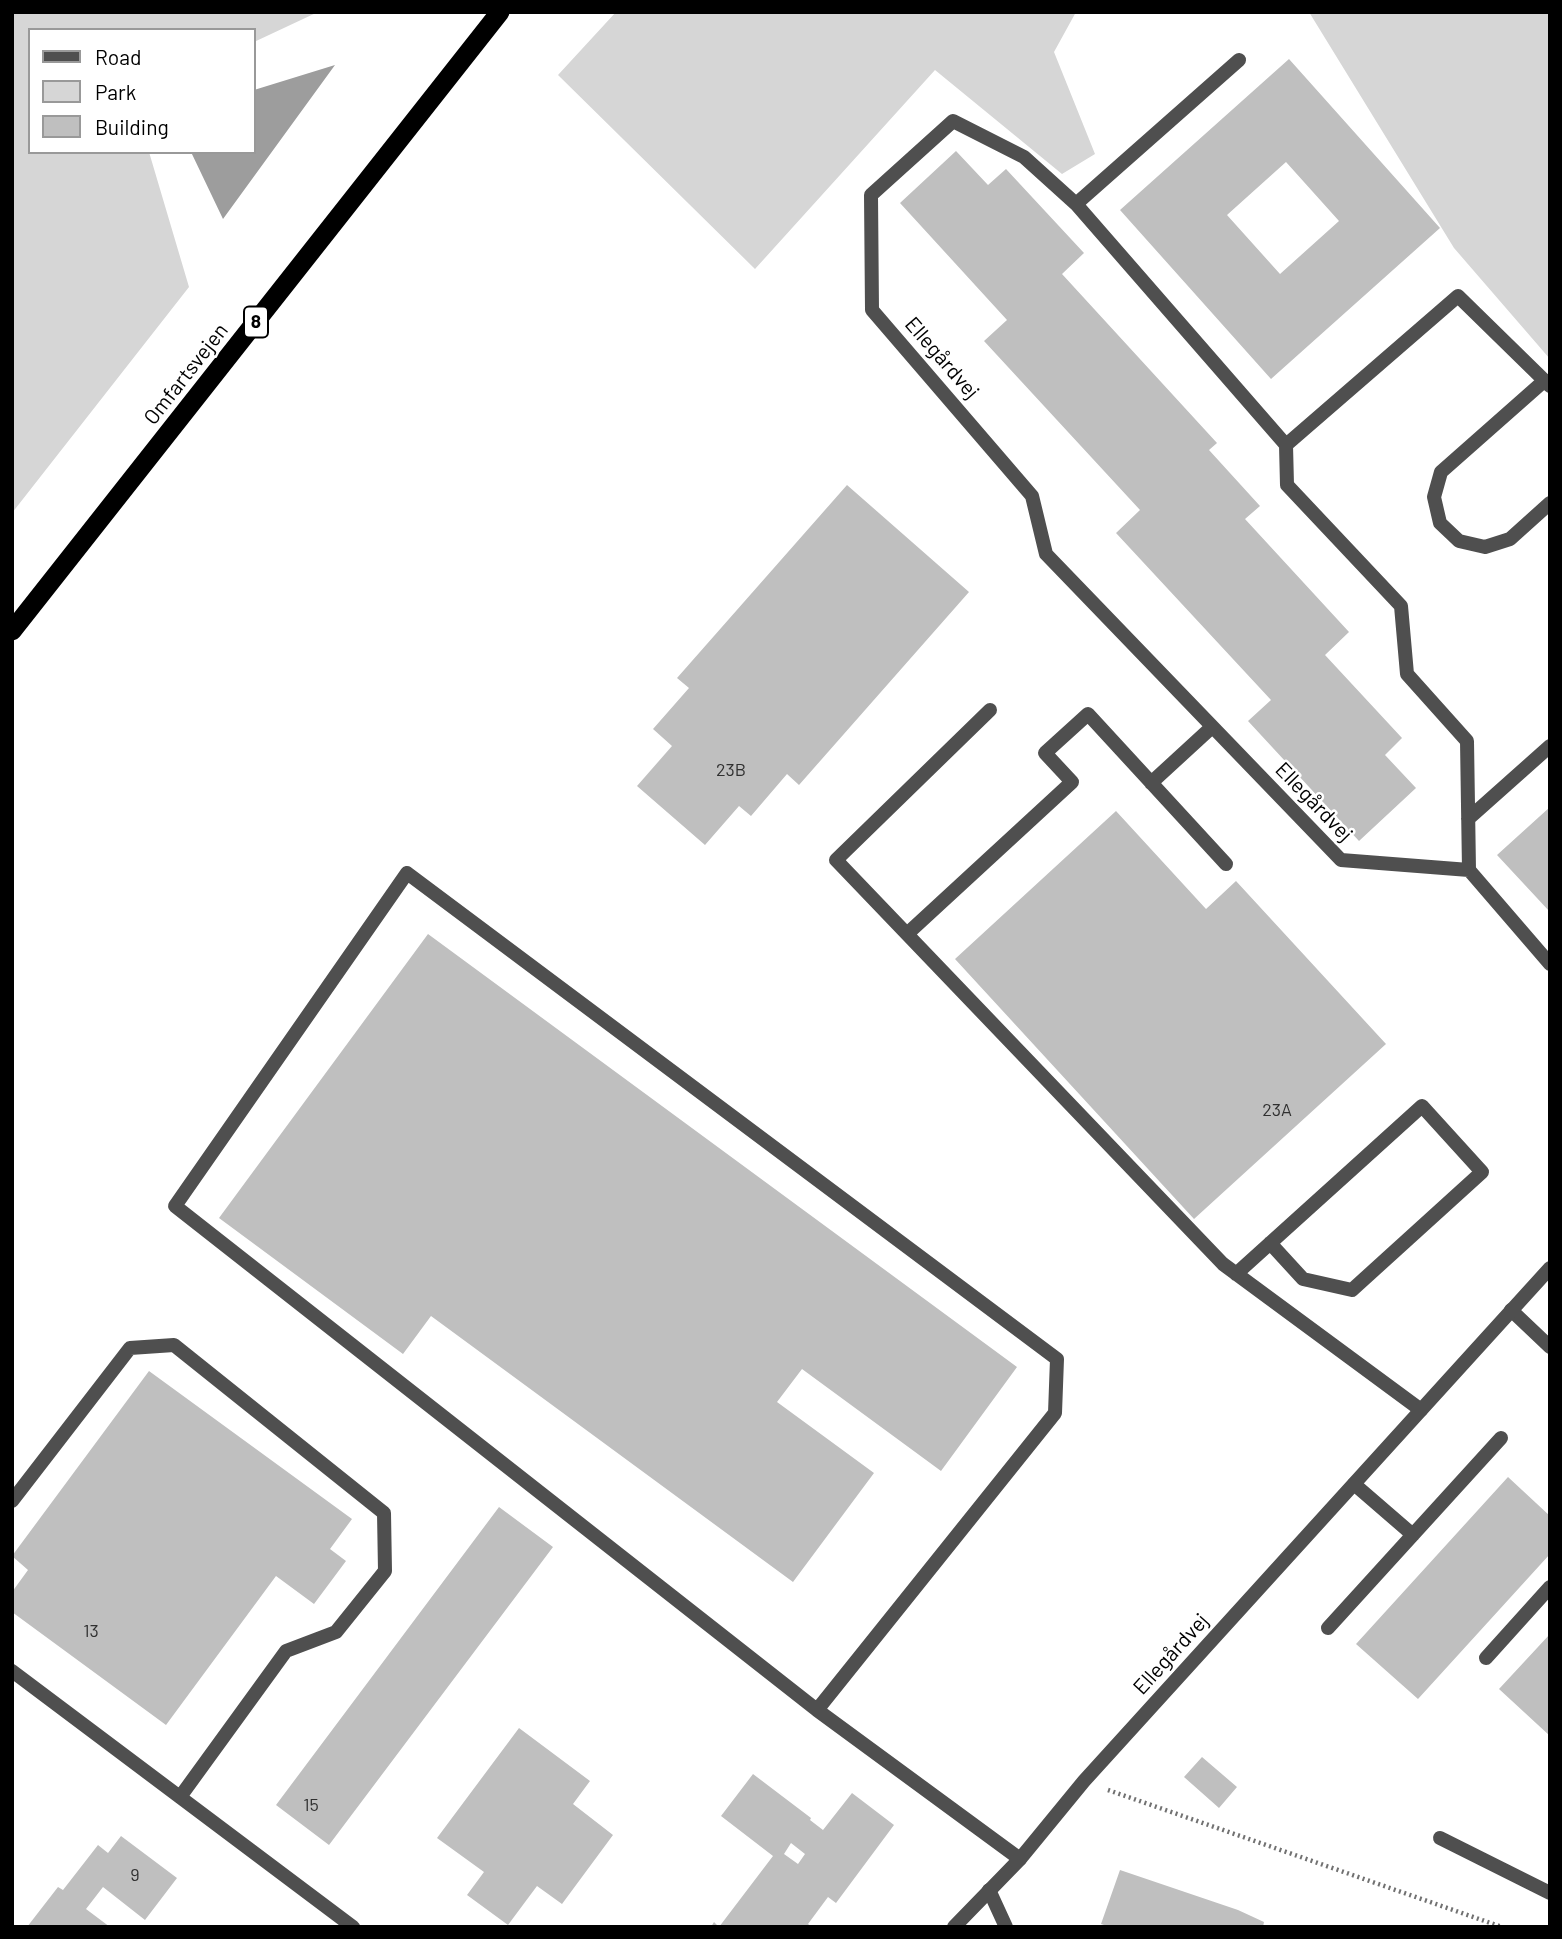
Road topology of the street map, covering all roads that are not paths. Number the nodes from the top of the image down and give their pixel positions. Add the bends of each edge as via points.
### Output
1 (500, 12) edge
2 (1239, 60) dead end
3 (1076, 204) junction
4 (1547, 384) edge
5 (1286, 445) junction
6 (1550, 503) edge
7 (12, 631) edge
8 (990, 710) dead end
9 (1212, 727) junction
10 (1550, 746) edge
11 (1151, 783) junction
12 (1468, 819) junction
13 (1226, 864) dead end
14 (1469, 870) junction
15 (907, 934) junction
16 (1550, 964) edge
17 (1270, 1243) junction
18 (1550, 1268) edge
19 (1236, 1274) junction
20 (1511, 1310) junction
21 (1550, 1347) edge
22 (1421, 1410) junction
23 (1501, 1437) dead end
24 (1354, 1484) junction
25 (12, 1501) edge
26 (1413, 1535) junction
27 (1550, 1587) edge
28 (1328, 1628) dead end
29 (1486, 1658) dead end
30 (12, 1671) edge
31 (817, 1710) junction
32 (180, 1797) junction
33 (1440, 1838) dead end
34 (1020, 1859) junction
35 (989, 1890) junction
36 (1550, 1894) edge
37 (344, 1924) edge
38 (954, 1927) edge
39 (1006, 1927) edge

1 - 7 highway, Omfartsvejen / 8
2 - 3 street
3 - 5 street, Ellegårdvej
3 - 9 street, Ellegårdvej via 1024,157 953,121 871,195 872,310 1032,496 1046,554
4 - 5 street via 1458,296
4 - 6 street via 1441,472 1434,497 1440,523 1460,541 1485,547 1510,539
5 - 12 street via 1287,485 1401,606 1407,674 1467,741
8 - 15 street via 836,860
9 - 11 street
9 - 14 street, Ellegårdvej via 1341,860
10 - 12 street
11 - 13 street
11 - 15 street via 1087,714 1045,752 1072,782
12 - 14 street
14 - 16 street
15 - 19 street
17 - 17 street via 1422,1106 1482,1172 1352,1290 1303,1279
17 - 19 street
18 - 20 street, Ellegårdvej
19 - 22 street
20 - 21 street
20 - 22 street, Ellegårdvej
22 - 24 street, Ellegårdvej
23 - 26 street
24 - 26 street
24 - 34 street, Ellegårdvej via 1084,1781
25 - 32 street via 130,1348 174,1345 384,1513 384,1571 336,1632 286,1651
26 - 28 street
27 - 29 street
30 - 32 street
31 - 31 street via 1055,1413 1056,1359 407,873 175,1206
31 - 34 street
32 - 37 street
33 - 36 street
34 - 35 street, Ellegårdvej
35 - 38 street, Ellegårdvej
35 - 39 street

